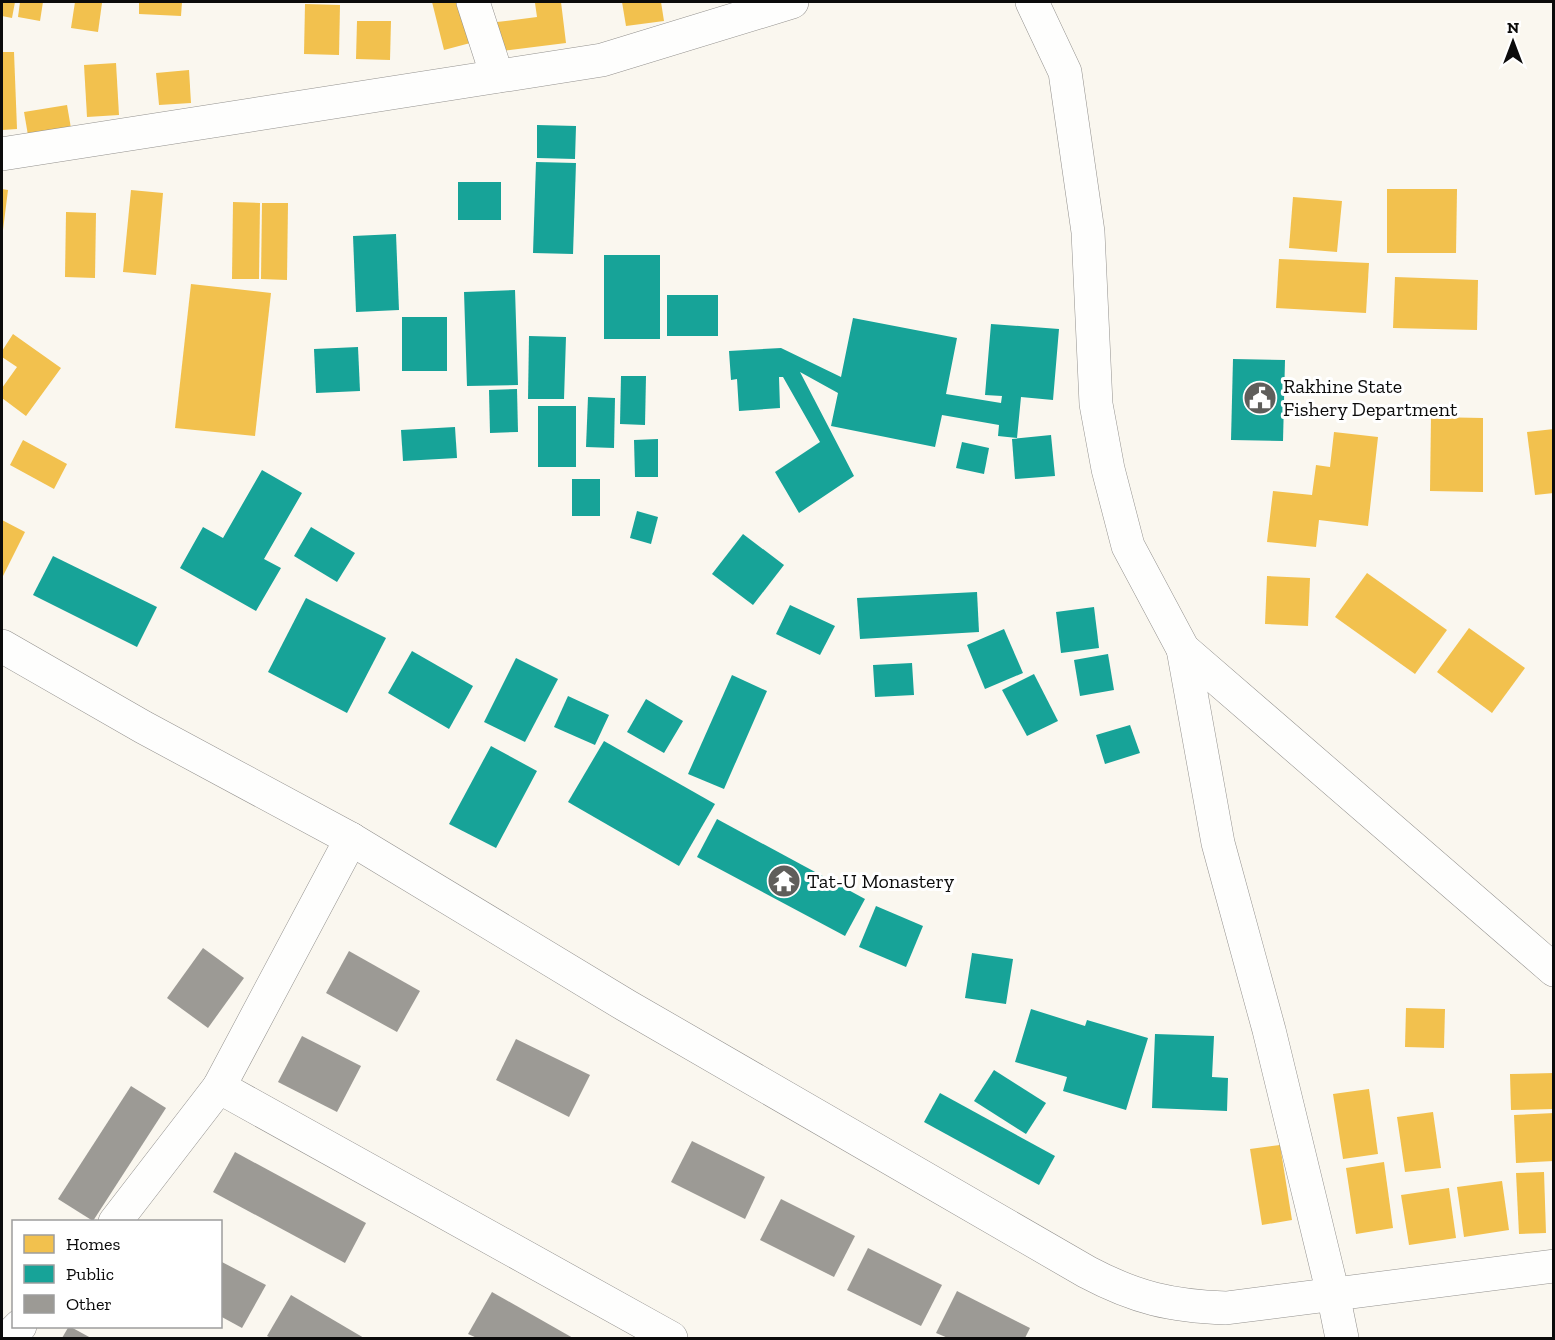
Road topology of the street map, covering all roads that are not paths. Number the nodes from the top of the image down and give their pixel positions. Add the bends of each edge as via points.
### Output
1 (473, 2) edge
2 (792, 2) edge
3 (1032, 2) edge
4 (497, 76) junction
5 (2, 154) edge
6 (2, 646) edge
7 (1183, 649) junction
8 (351, 839) junction
9 (1554, 970) edge
10 (219, 1087) junction
11 (115, 1220) edge
12 (1554, 1266) edge
13 (1333, 1294) junction
14 (670, 1338) edge
15 (1342, 1338) edge

1 - 4 street
2 - 4 street via 602,60
3 - 7 street via 1065,72 1089,232 1096,404 1108,469 1128,546
4 - 5 street
6 - 8 street
7 - 9 street
7 - 13 street via 1218,843 1269,1030
8 - 10 street
8 - 13 street via 627,1006 1110,1284 1135,1295 1195,1307 1226,1308
10 - 11 street
10 - 14 street
12 - 13 street
13 - 15 street

